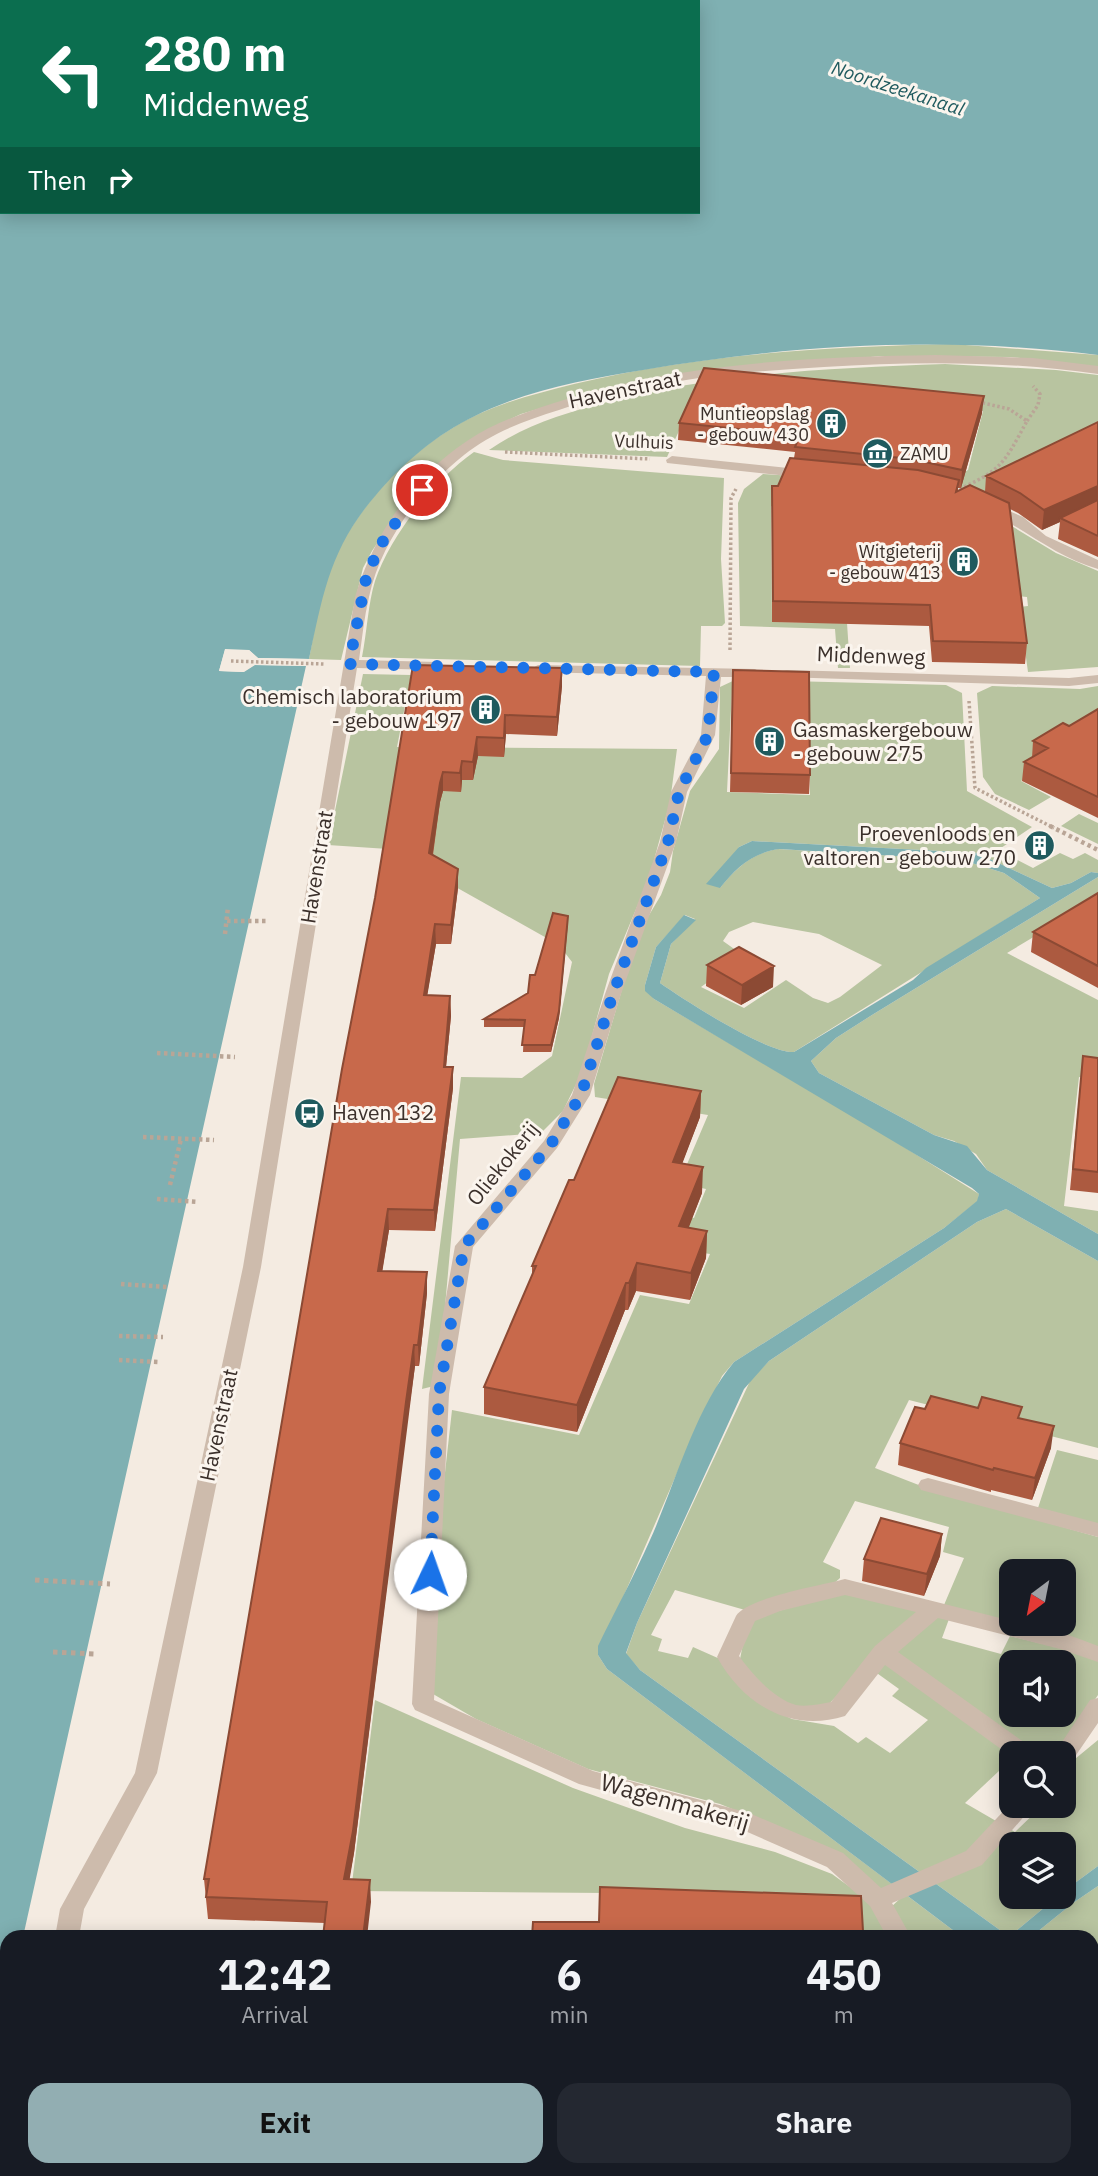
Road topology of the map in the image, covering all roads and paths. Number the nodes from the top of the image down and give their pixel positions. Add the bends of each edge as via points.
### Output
1 (1098, 370) edge
2 (978, 401) edge
3 (462, 450) junction
4 (672, 460) joint
5 (750, 467) junction
6 (823, 475) edge
7 (956, 491) joint
8 (1057, 532) edge
9 (1041, 539) junction
10 (1098, 565) edge
11 (231, 661) dead end
12 (349, 664) junction
13 (453, 667) edge
14 (522, 668) edge
15 (722, 672) junction
16 (1098, 678) edge
17 (968, 680) junction
18 (1098, 850) edge
19 (228, 907) dead end
20 (227, 921) junction
21 (266, 921) dead end
22 (225, 934) dead end
23 (157, 1053) dead end
24 (235, 1057) dead end
25 (143, 1137) dead end
26 (181, 1139) junction
27 (214, 1140) dead end
28 (170, 1185) dead end
29 (157, 1199) dead end
30 (198, 1202) dead end
31 (121, 1284) dead end
32 (167, 1287) dead end
33 (119, 1336) dead end
34 (163, 1337) dead end
35 (119, 1360) dead end
36 (158, 1362) dead end
37 (928, 1485) dead end
38 (1098, 1530) edge
39 (34, 1580) dead end
40 (110, 1584) dead end
41 (934, 1609) junction
42 (53, 1652) dead end
43 (883, 1652) junction
44 (96, 1654) dead end
45 (1098, 1654) edge
46 (423, 1704) joint
47 (1098, 1706) edge
48 (1006, 1741) edge
49 (1074, 1741) edge
50 (1011, 1818) edge
51 (883, 1897) junction
52 (68, 1930) edge
53 (896, 1930) edge

1 - 3 street, Havenstraat via 958,358 760,366 571,400 501,428
2 - 7 path via 1009,409 1027,421 1004,463
3 - 4 path, Vulhuis
3 - 12 street, Havenstraat via 434,475 386,535 367,574
4 - 5 street, Vulhuis
5 - 6 street, Vulhuis
5 - 15 path via 731,498
7 - 9 street via 1018,520
8 - 9 street
9 - 10 street
11 - 12 path
12 - 13 street
12 - 52 street, Havenstraat via 252,1267 146,1773 72,1909
14 - 15 street, Middenweg
15 - 17 street, Middenweg
15 - 46 street, Oliekokerij via 708,735 679,792 668,842 581,1095 551,1144 464,1246 439,1394
16 - 17 street, Middenweg via 1069,682
17 - 18 path via 975,789
19 - 20 path
20 - 21 path
20 - 22 path
23 - 24 path
25 - 26 path
26 - 27 path
26 - 28 path
29 - 30 path
31 - 32 path
33 - 34 path
35 - 36 path
37 - 38 street
39 - 40 path
41 - 43 street
41 - 43 street via 845,1587 775,1604 747,1616 728,1657 774,1702 793,1713 836,1710
41 - 45 street
42 - 44 path
43 - 48 street
46 - 51 street, Wagenmakerij via 587,1778 741,1819 835,1860
47 - 49 street
50 - 51 street via 974,1858
51 - 53 street, Wagenmakerij

